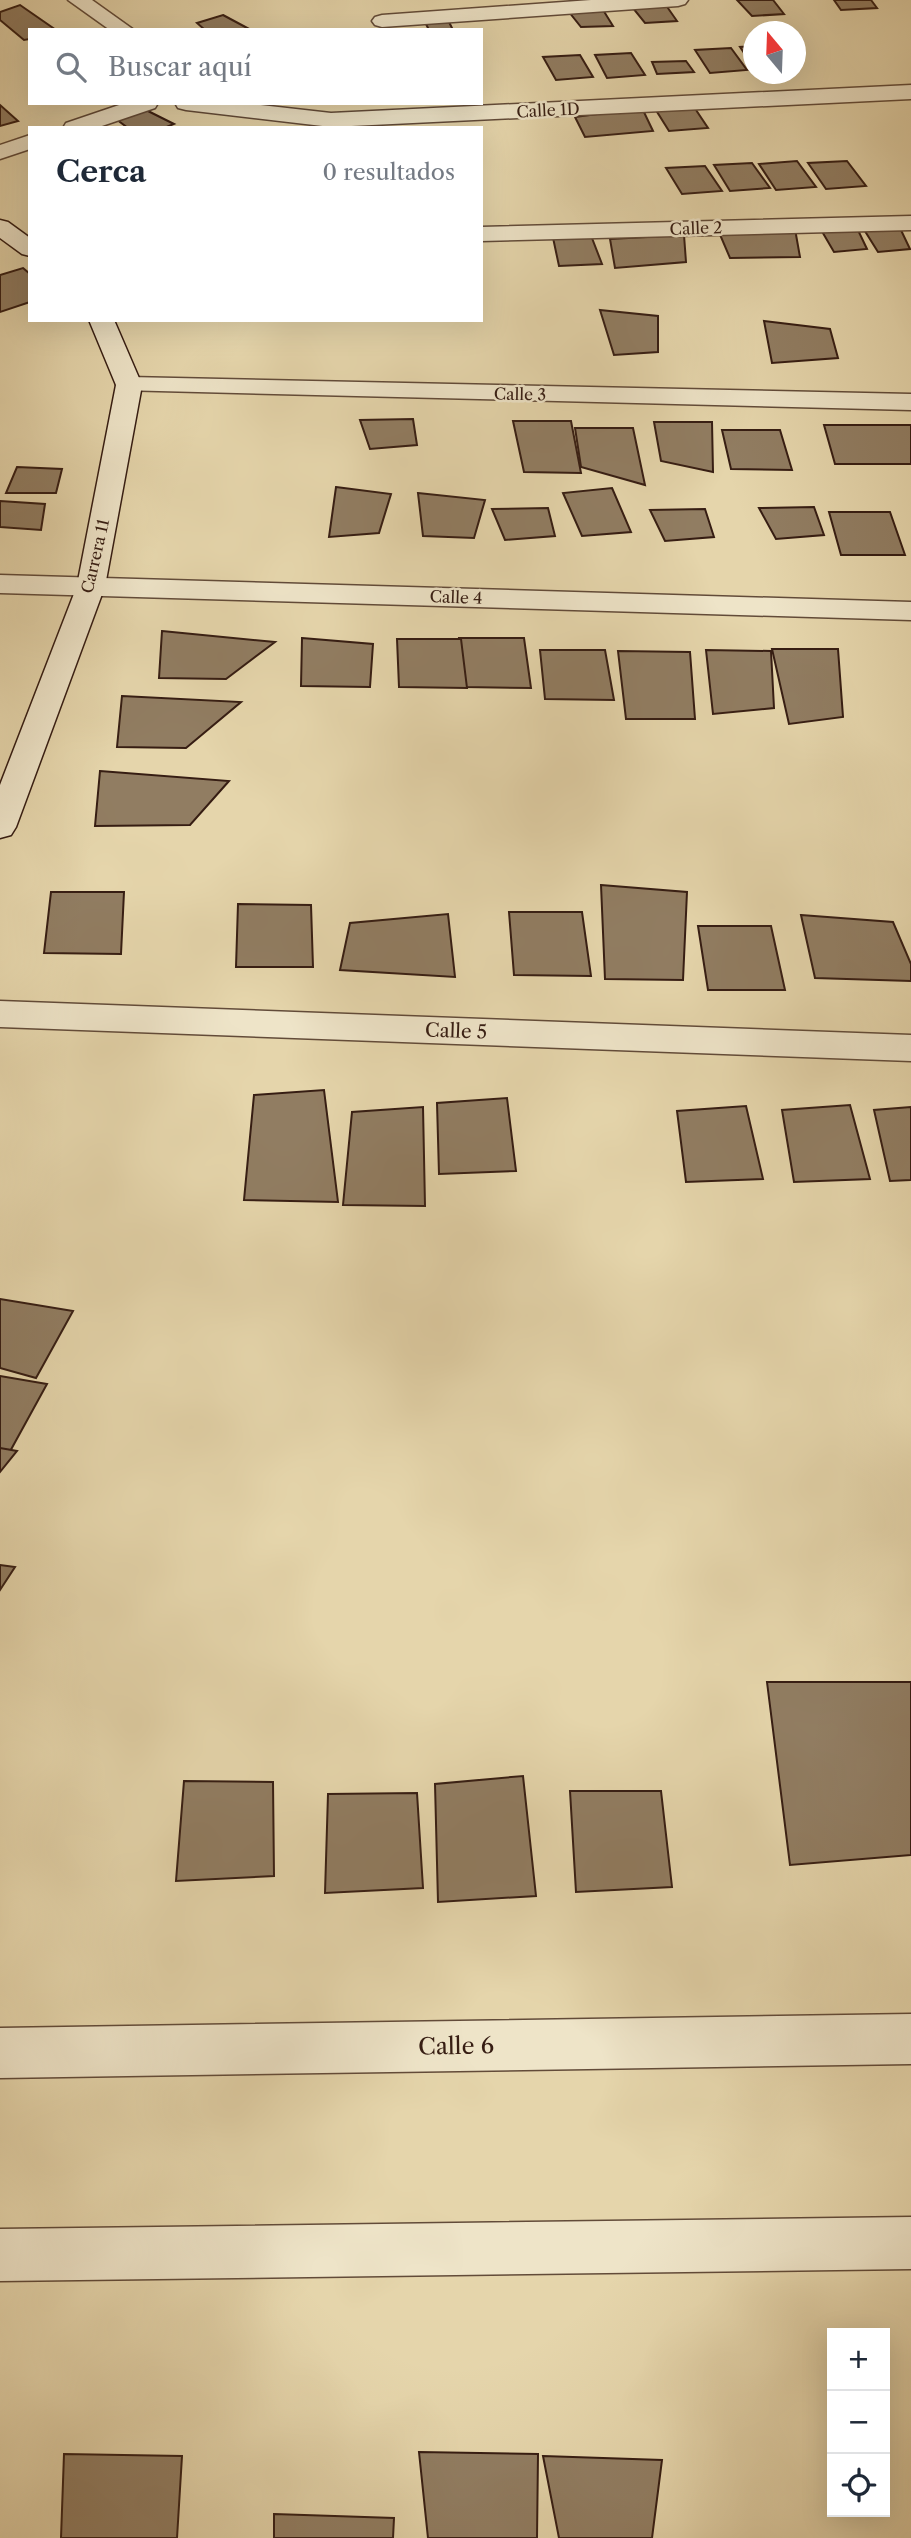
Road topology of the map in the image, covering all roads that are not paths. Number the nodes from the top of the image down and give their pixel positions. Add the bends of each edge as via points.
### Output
1 (78, 0) edge
2 (438, 0) edge
3 (678, 0) edge
4 (382, 21) junction
5 (121, 28) edge
6 (363, 28) edge
7 (911, 92) edge
8 (141, 105) edge
9 (203, 105) edge
10 (80, 126) edge
11 (28, 143) edge
12 (0, 152) edge
13 (911, 223) edge
14 (0, 227) edge
15 (483, 234) edge
16 (28, 246) edge
17 (102, 322) edge
18 (129, 386) junction
19 (911, 402) edge
20 (0, 584) edge
21 (91, 586) junction
22 (911, 611) edge
23 (0, 827) edge
24 (0, 1014) edge
25 (911, 1048) edge
26 (911, 2039) edge
27 (0, 2053) edge
28 (911, 2244) edge
29 (0, 2255) edge

1 - 5 street
2 - 4 street
3 - 4 street
4 - 6 street
7 - 9 street, Calle 1D via 331,120
8 - 10 street
11 - 12 street
13 - 15 street, Calle 2
14 - 16 street
17 - 18 street
18 - 19 street, Calle 3
18 - 21 street, Carrera 11
20 - 21 street, Calle 4
21 - 22 street, Calle 4
21 - 23 street, Carrera 11
24 - 25 street, Calle 5
26 - 27 street, Calle 6
28 - 29 street

